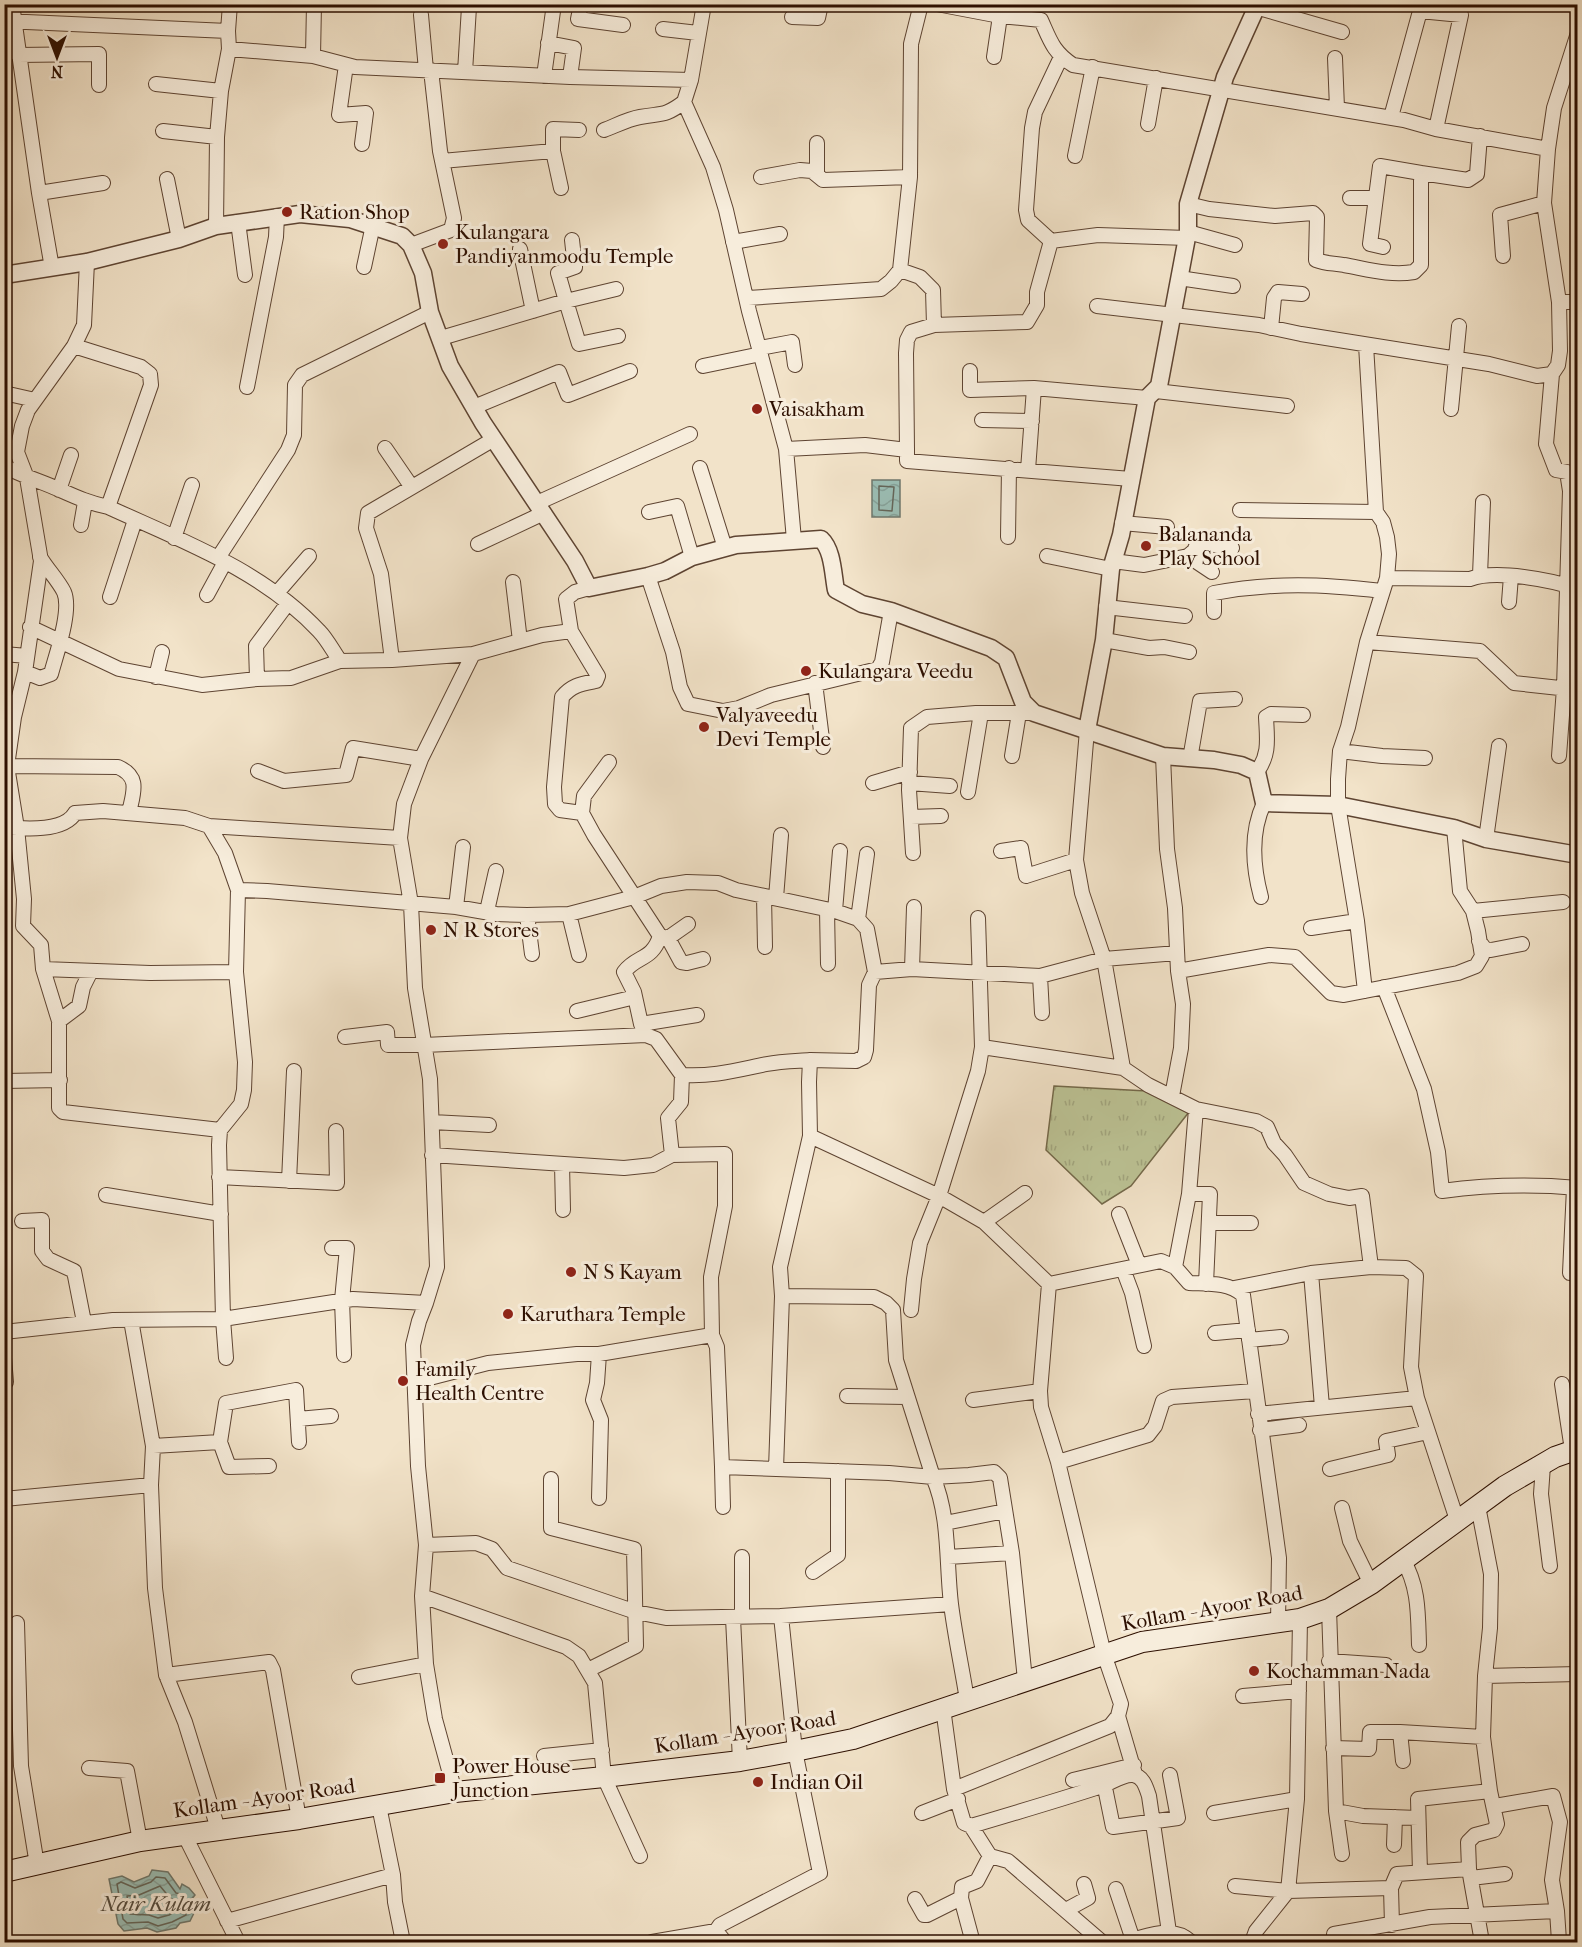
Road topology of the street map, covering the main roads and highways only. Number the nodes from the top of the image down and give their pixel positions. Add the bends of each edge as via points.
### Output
1 (1575, 1449) edge
2 (4, 1872) edge

1 - 2 main road, Kollam - Ayoor Road via 1505,1486 1371,1584 1329,1609 1300,1619 1142,1642 853,1739 795,1751 740,1761 455,1792 140,1841

